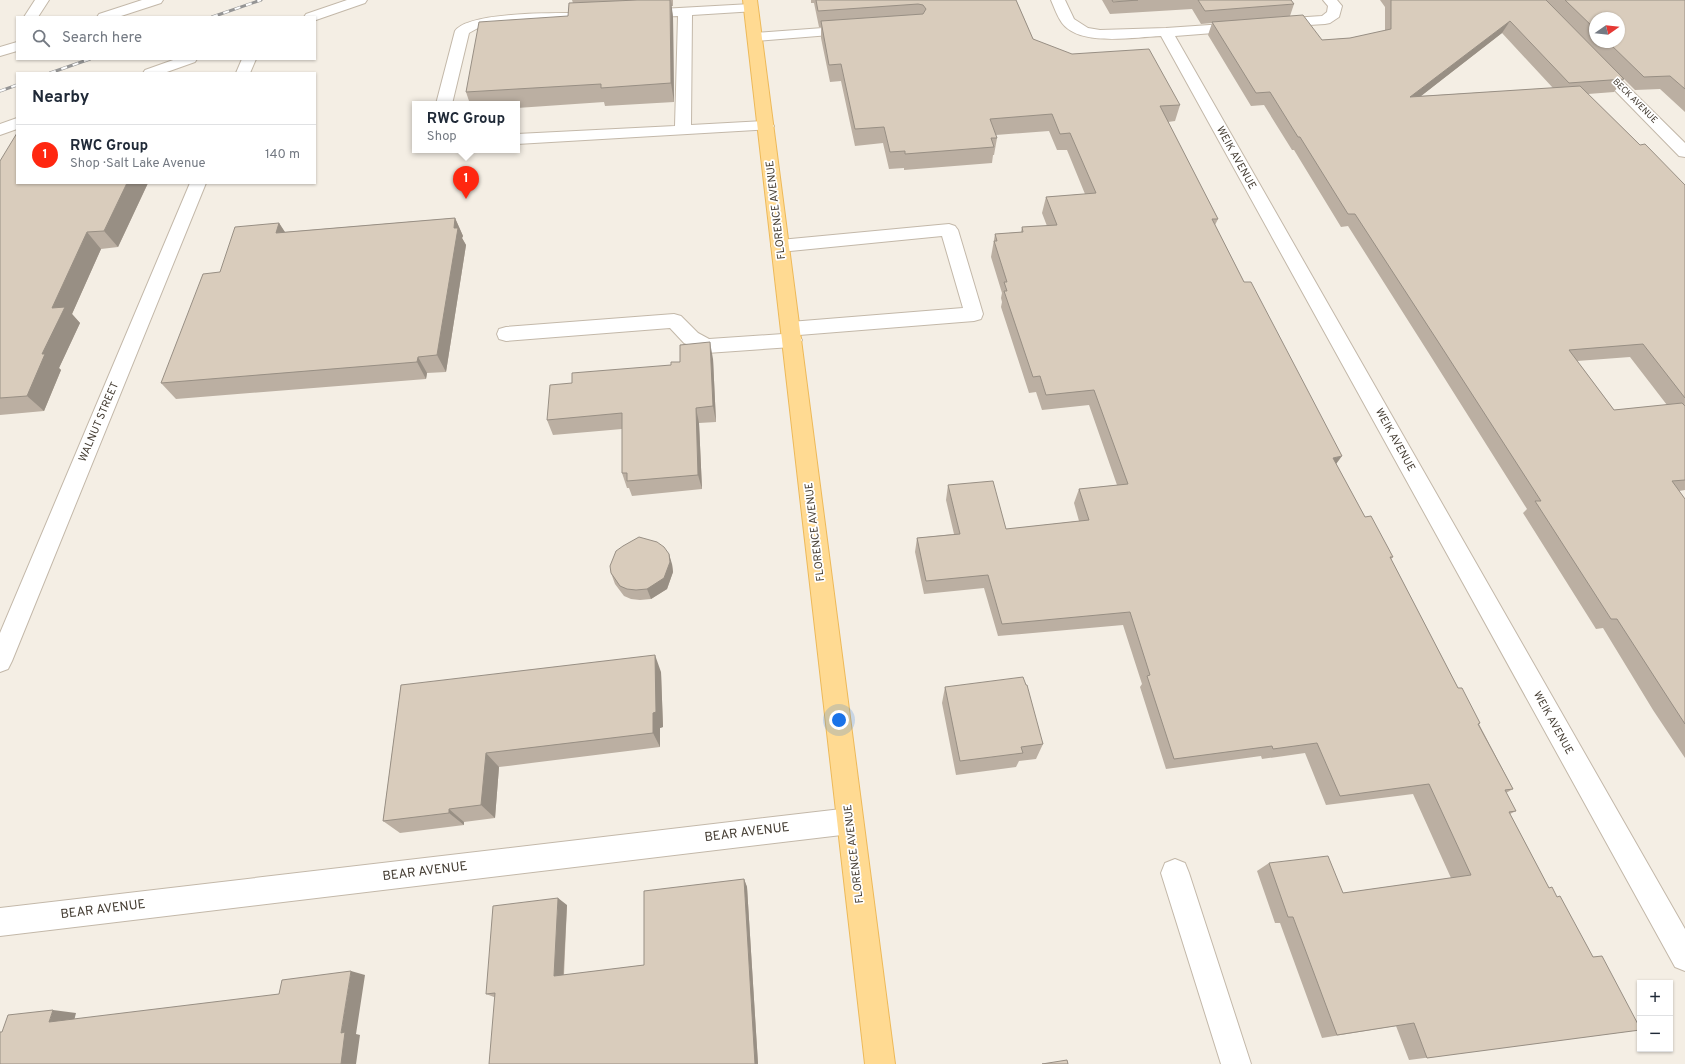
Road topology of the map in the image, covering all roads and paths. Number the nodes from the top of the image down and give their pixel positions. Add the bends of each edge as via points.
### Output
1 (42, 0) edge
2 (156, 0) edge
3 (360, 0) edge
4 (1058, 0) edge
5 (1330, 0) edge
6 (751, 4) edge
7 (685, 11) junction
8 (629, 14) edge
9 (32, 16) edge
10 (107, 16) edge
11 (314, 16) edge
12 (590, 16) edge
13 (865, 29) edge
14 (1166, 32) junction
15 (755, 37) junction
16 (1590, 56) edge
17 (187, 60) edge
18 (249, 60) edge
19 (153, 72) edge
20 (243, 72) edge
21 (445, 101) edge
22 (16, 123) edge
23 (766, 126) junction
24 (0, 130) edge
25 (683, 130) junction
26 (520, 139) edge
27 (1685, 152) edge
28 (198, 184) edge
29 (780, 246) junction
30 (506, 334) dead end
31 (791, 334) junction
32 (0, 661) edge
33 (850, 821) junction
34 (1175, 873) dead end
35 (0, 922) edge
36 (1685, 957) edge
37 (880, 1064) edge
38 (1236, 1064) edge

1 - 9 street
2 - 10 street
3 - 11 street
4 - 14 street via 1068,21 1084,32
5 - 14 street via 1335,6 1334,14 1325,20
6 - 7 street
6 - 15 main road, FLORENCE AVENUE
7 - 8 street
7 - 25 street
12 - 21 street via 529,18 475,24 462,31
13 - 15 street
14 - 36 street, WEIK AVENUE
15 - 23 main road, FLORENCE AVENUE
16 - 27 street, BECK AVENUE
17 - 19 street
18 - 20 street
22 - 24 street
23 - 25 street
23 - 29 main road, FLORENCE AVENUE
25 - 26 street
28 - 32 street, WALNUT STREET
29 - 31 main road, FLORENCE AVENUE
29 - 31 street via 949,230 974,314
30 - 31 street via 674,321 691,338 707,346
31 - 33 main road, FLORENCE AVENUE
33 - 35 street, BEAR AVENUE
33 - 37 main road, FLORENCE AVENUE
34 - 38 street

